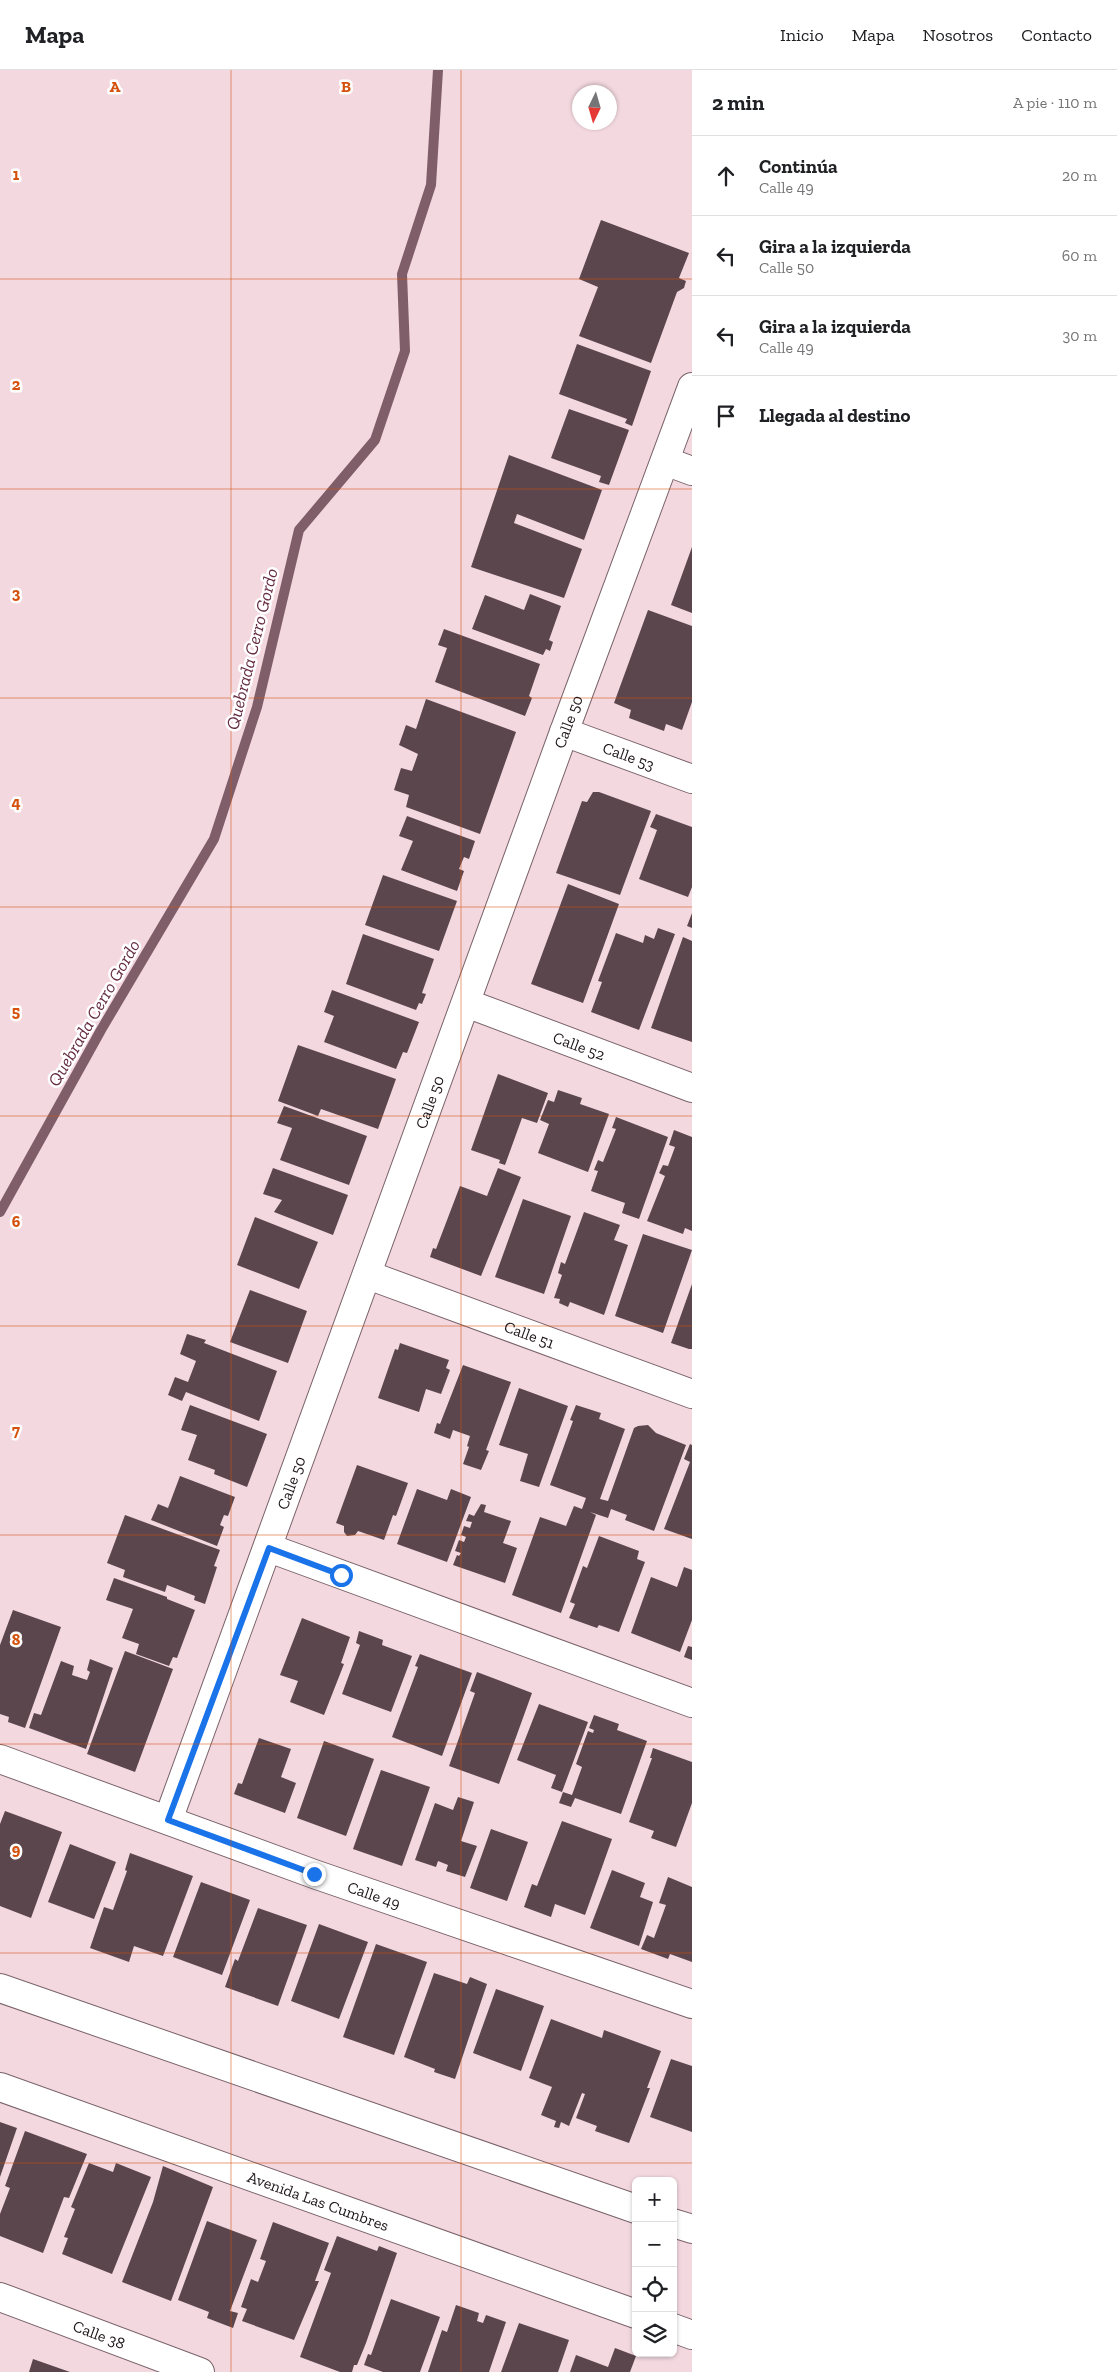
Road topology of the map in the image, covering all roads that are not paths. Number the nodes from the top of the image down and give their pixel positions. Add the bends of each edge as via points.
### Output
1 (692, 387) edge
2 (665, 461) junction
3 (692, 471) edge
4 (564, 732) junction
5 (692, 779) edge
6 (466, 1004) junction
7 (692, 1088) edge
8 (368, 1275) junction
9 (692, 1394) edge
10 (269, 1548) junction
11 (692, 1703) edge
12 (0, 1759) edge
13 (168, 1820) junction
14 (0, 1988) edge
15 (692, 2004) edge
16 (0, 2087) edge
17 (632, 2209) edge
18 (677, 2223) edge
19 (692, 2229) edge
20 (1, 2301) edge
21 (632, 2313) edge
22 (677, 2329) edge
23 (692, 2334) edge
24 (200, 2372) edge

1 - 2 street, Calle 50
2 - 3 street
2 - 4 street, Calle 50
4 - 5 street, Calle 53
4 - 6 street, Calle 50
6 - 7 street, Calle 52
6 - 8 street, Calle 50
8 - 9 street, Calle 51
8 - 10 street, Calle 50
10 - 11 street
10 - 13 street, Calle 50
12 - 13 street, Calle 49
13 - 15 street, Calle 49 via 314,1874
14 - 17 street
16 - 21 street, Avenida Las Cumbres
18 - 19 street
20 - 24 street, Calle 38
22 - 23 street

